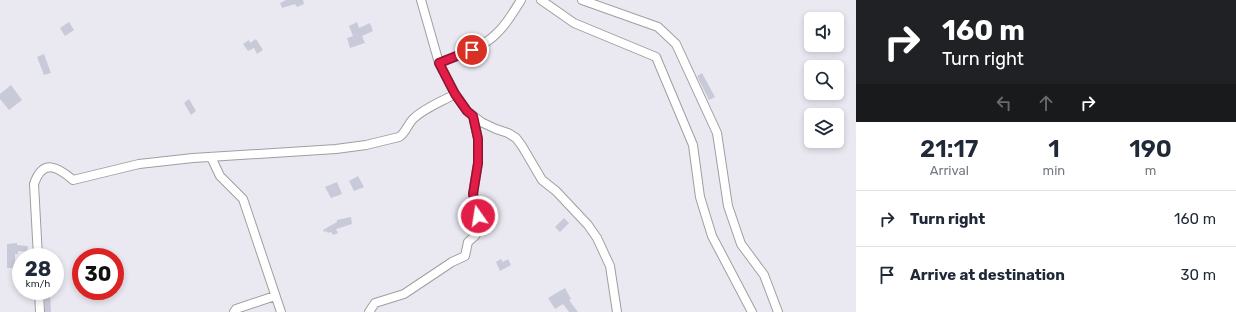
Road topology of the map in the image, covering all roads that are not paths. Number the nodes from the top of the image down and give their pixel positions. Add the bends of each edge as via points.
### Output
1 (421, 0) edge
2 (521, 0) edge
3 (541, 0) edge
4 (582, 0) edge
5 (439, 63) junction
6 (455, 94) junction
7 (473, 116) junction
8 (211, 157) junction
9 (38, 248) edge
10 (275, 296) junction
11 (39, 300) edge
12 (40, 312) edge
13 (234, 312) edge
14 (281, 312) edge
15 (369, 312) edge
16 (617, 312) edge
17 (752, 312) edge
18 (778, 312) edge

1 - 5 street
2 - 5 street via 496,35 472,50
3 - 17 street via 574,23 656,57 693,145 700,197 712,236
4 - 18 street via 658,27 676,44 717,133 728,206 741,244 764,275
5 - 6 street
6 - 7 street
6 - 8 street via 421,112 412,120 403,135 392,139 336,148
7 - 15 street via 478,139 478,163 473,194 480,227 468,242 465,256 404,294 375,304
7 - 16 street via 516,138 542,180 588,225 610,266
8 - 9 street via 138,164 73,180 56,167 48,167 37,176 34,184
8 - 10 street via 220,176 243,199
10 - 13 street via 236,309
10 - 14 street
11 - 12 street

